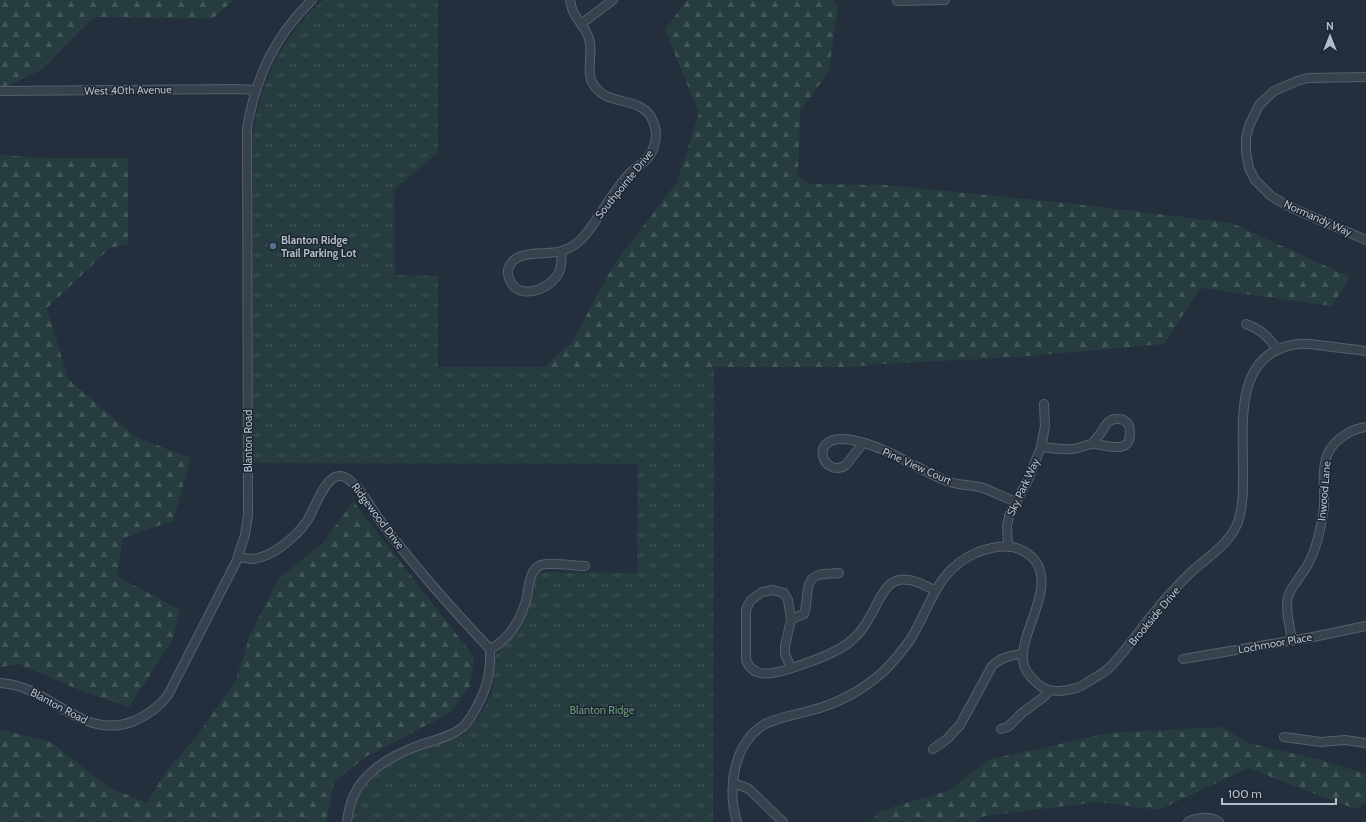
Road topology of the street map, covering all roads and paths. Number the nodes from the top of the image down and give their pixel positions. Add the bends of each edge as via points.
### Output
1 (312, 0) edge
2 (570, 0) edge
3 (613, 0) edge
4 (945, 0) edge
5 (897, 1) dead end
6 (581, 24) junction
7 (1366, 76) edge
8 (255, 90) junction
9 (0, 91) edge
10 (1366, 240) edge
11 (561, 251) junction
12 (1246, 324) dead end
13 (1278, 350) junction
14 (1366, 351) edge
15 (1044, 404) dead end
16 (1366, 427) edge
17 (863, 443) junction
18 (1092, 444) junction
19 (1041, 447) junction
20 (1017, 502) junction
21 (1008, 547) junction
22 (238, 556) junction
23 (585, 566) dead end
24 (839, 573) dead end
25 (935, 590) junction
26 (791, 619) junction
27 (1366, 626) edge
28 (1292, 640) junction
29 (490, 649) junction
30 (1023, 654) junction
31 (1183, 659) dead end
32 (791, 668) junction
33 (0, 683) edge
34 (1049, 690) junction
35 (1001, 729) dead end
36 (1284, 736) dead end
37 (1366, 743) edge
38 (932, 749) dead end
39 (733, 784) junction
40 (346, 822) edge
41 (737, 822) edge
42 (783, 822) edge
43 (1188, 822) edge
44 (1219, 822) edge

1 - 8 street, Blanton Road via 282,34
2 - 6 street, Southpointe Drive via 574,14
3 - 6 street
4 - 5 street
6 - 11 street, Southpointe Drive via 591,44 589,74 593,84 606,96 642,107 653,121 656,139 652,152 630,173 588,232 576,243
7 - 10 street, Normandy Way via 1308,78 1274,91 1258,105 1246,138 1249,168 1255,180 1271,196 1292,208
8 - 9 street, West 40th Avenue
8 - 22 street, Blanton Road via 246,142 248,515
11 - 11 street, Southpointe Drive via 525,255 511,263 508,277 515,289 540,289 549,285 561,268
12 - 13 street via 1263,332
13 - 14 street, Brookside Drive via 1302,344
13 - 34 street, Brookside Drive via 1260,363 1247,386 1243,416 1242,497 1240,515 1234,531 1153,613 1108,670 1079,688 1062,692
15 - 19 street, Sky Park Way via 1045,426
16 - 28 street, Inwood Lane via 1354,430 1338,440 1326,459 1324,510 1319,534 1311,558 1288,597
17 - 17 street, Pine View Court via 832,440 823,448 823,458 830,466 843,467
17 - 20 street, Pine View Court via 946,481 982,488
18 - 18 street via 1110,447 1127,444 1130,431 1128,424 1123,419 1108,422
18 - 19 street via 1072,449
19 - 20 street, Sky Park Way
20 - 21 street, Sky Park Way via 1008,519
21 - 25 street via 988,549 965,558 946,574
21 - 30 street via 1026,552 1041,570 1039,596
22 - 29 street, Ridgewood Drive via 254,559 283,546 306,523 329,481 334,477 344,476 354,484 420,571
22 - 33 street, Blanton Road via 168,695 149,714 119,726 102,726 83,720 30,690
23 - 29 street via 538,567 532,575 526,600 510,634
24 - 26 street via 821,574 814,578 809,586 804,614
25 - 32 street via 909,580 893,581 883,591 869,618 853,639 838,649
25 - 39 street via 909,641 887,668 842,699 812,711 774,720 760,728 751,736 740,755 735,766
26 - 32 street via 785,654
26 - 32 street via 787,597 778,590 756,594 746,609 746,656 749,666 756,672 766,674
27 - 28 street, Lochmoor Place
28 - 31 street, Lochmoor Place
29 - 40 street via 490,671 486,688 467,722 460,730 403,752 382,764 366,778 353,796
30 - 34 street via 1028,676 1042,688
30 - 38 street via 1001,659 992,666 960,726
34 - 35 street via 1008,727
36 - 37 street via 1321,742 1345,740
39 - 41 street
39 - 42 street via 748,788
43 - 44 street via 1201,818

